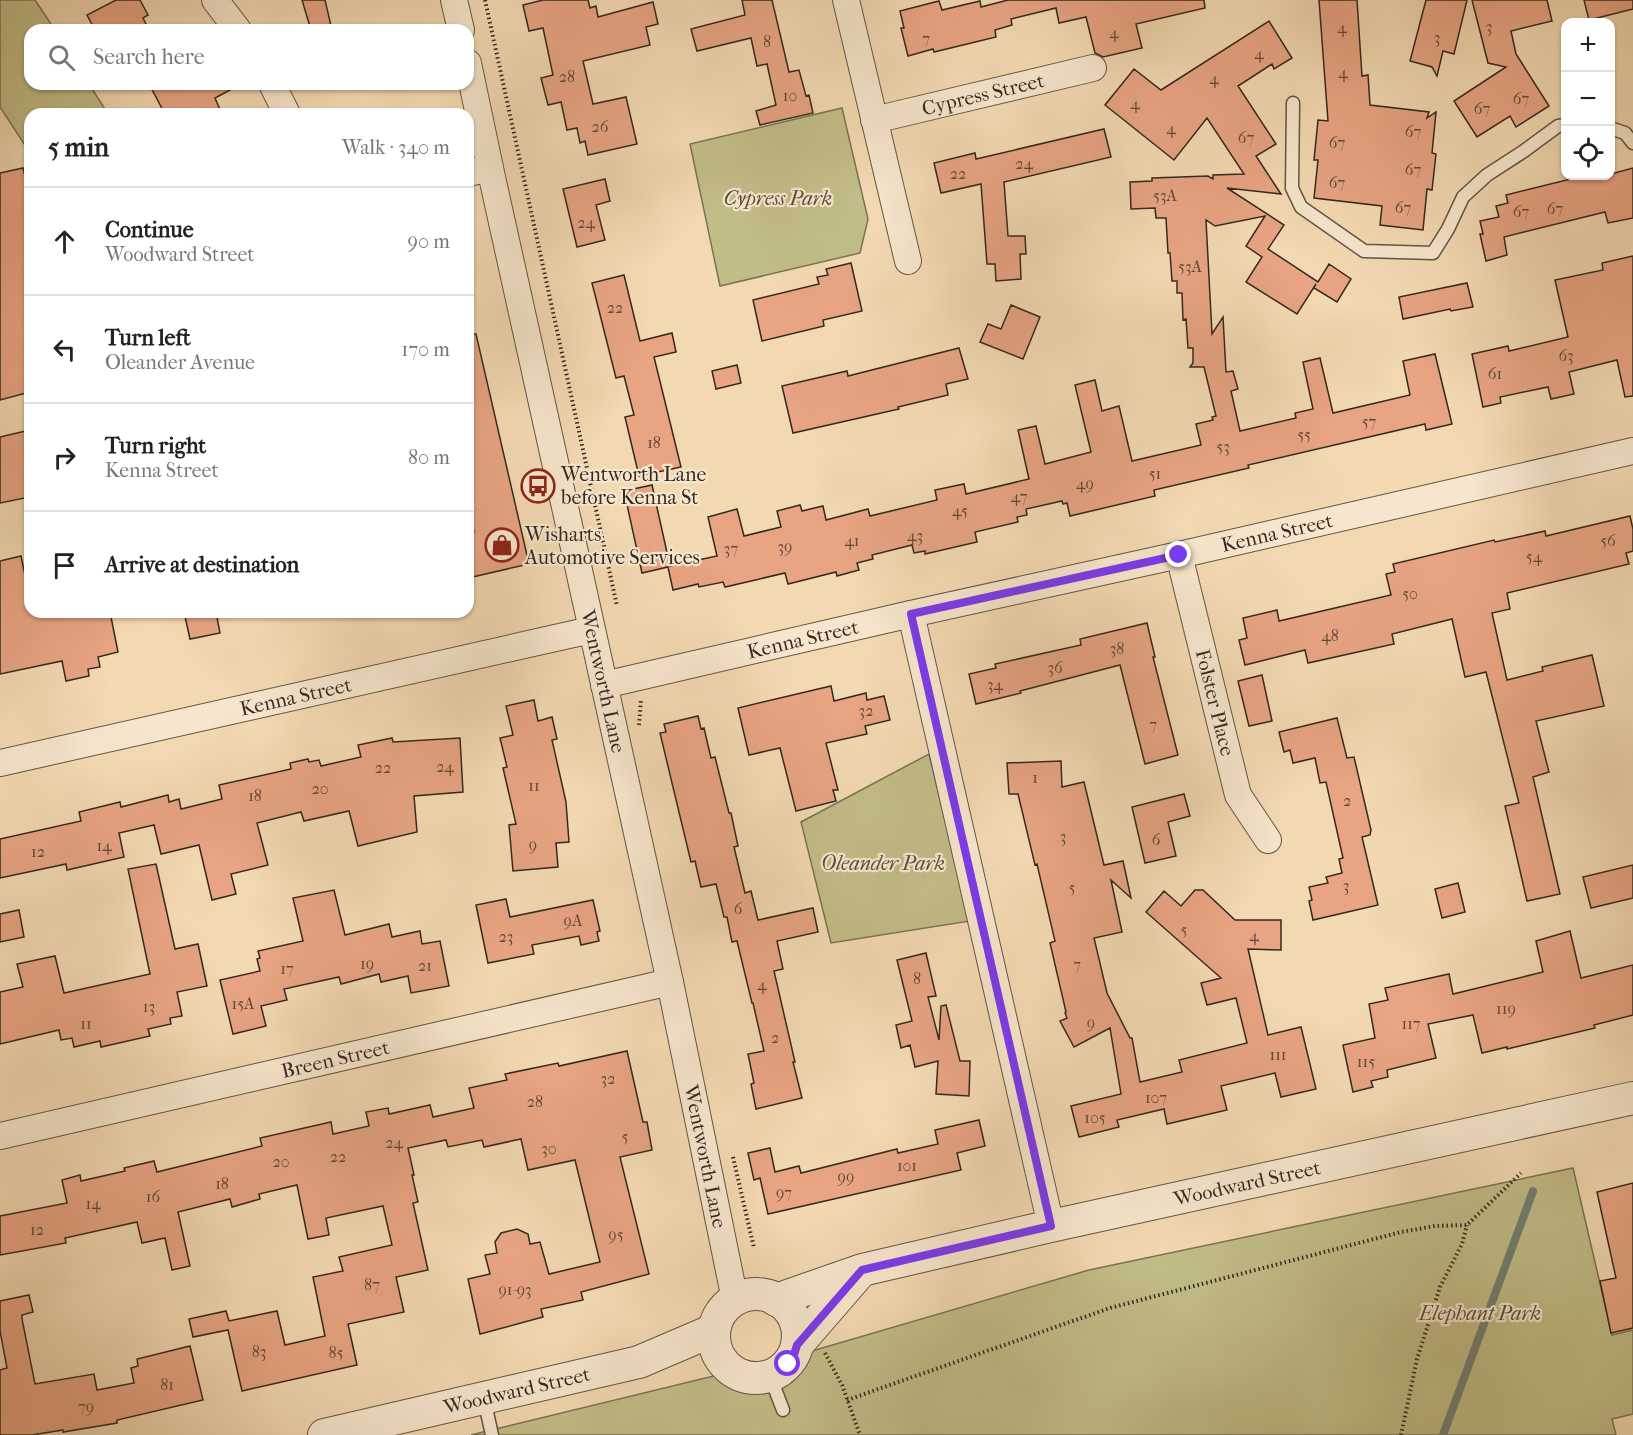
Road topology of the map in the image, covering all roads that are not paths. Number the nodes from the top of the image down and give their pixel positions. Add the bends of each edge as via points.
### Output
1 (215, 0) edge
2 (454, 0) edge
3 (846, 0) edge
4 (233, 24) edge
5 (460, 24) edge
6 (1093, 68) dead end
7 (275, 90) edge
8 (471, 90) edge
9 (1293, 103) dead end
10 (283, 108) edge
11 (473, 108) edge
12 (874, 120) junction
13 (474, 122) edge
14 (1561, 126) edge
15 (1615, 129) edge
16 (1633, 143) edge
17 (479, 171) edge
18 (908, 261) dead end
19 (1633, 450) edge
20 (1179, 555) junction
21 (911, 614) junction
22 (591, 630) junction
23 (604, 685) junction
24 (0, 763) edge
25 (1268, 840) dead end
26 (670, 982) junction
27 (1633, 1098) edge
28 (0, 1136) edge
29 (1051, 1226) junction
30 (862, 1270) junction
31 (776, 1299) junction
32 (735, 1300) junction
33 (714, 1330) junction
34 (804, 1337) junction
35 (639, 1362) junction
36 (726, 1366) junction
37 (770, 1377) junction
38 (484, 1398) junction
39 (783, 1410) dead end
40 (324, 1435) edge
41 (492, 1435) edge

1 - 4 street
2 - 5 street
3 - 12 street
6 - 12 street, Cypress Street
7 - 10 street
8 - 11 street, Wentworth Lane
9 - 14 lane via 1292,188 1301,207 1364,252 1433,253 1463,197 1487,175
12 - 18 street
13 - 17 street, Wentworth Lane
15 - 16 lane via 1625,133
17 - 22 street, Wentworth Lane
19 - 20 street, Kenna Street
20 - 21 street, Kenna Street
20 - 25 street, Folster Place via 1238,795
21 - 23 street, Kenna Street
21 - 29 street
22 - 23 street, Wentworth Lane
22 - 24 street, Kenna Street
23 - 26 street, Wentworth Lane
26 - 28 street, Breen Street
26 - 32 street, Wentworth Lane
27 - 29 street, Woodward Street
29 - 30 street, Woodward Street
30 - 31 street, Woodward Street
30 - 34 street
31 - 32 street via 753,1294
31 - 34 street via 788,1309 798,1333
32 - 33 street via 722,1311
33 - 35 street, Woodward Street
33 - 36 street via 716,1350
34 - 37 street via 788,1364
35 - 36 street, Woodward Street
35 - 38 street, Woodward Street
36 - 37 street via 747,1377
37 - 39 lane
38 - 40 street, Woodward Street
38 - 41 lane

